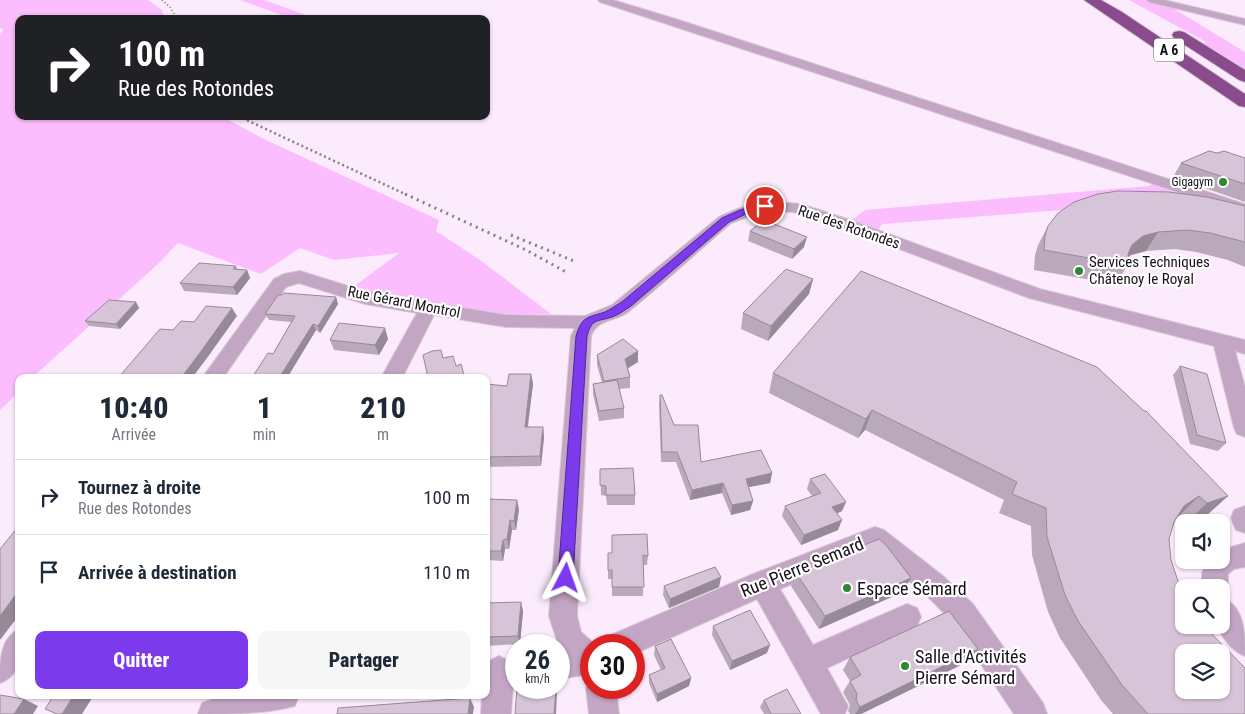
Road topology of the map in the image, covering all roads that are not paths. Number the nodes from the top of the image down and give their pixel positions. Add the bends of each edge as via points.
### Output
1 (603, 0) edge
2 (1091, 0) edge
3 (1118, 0) edge
4 (1152, 0) edge
5 (1134, 9) dead end
6 (1245, 22) edge
7 (1166, 28) dead end
8 (1245, 77) edge
9 (1245, 102) edge
10 (1245, 209) edge
11 (428, 309) junction
12 (587, 322) junction
13 (1223, 342) junction
14 (1245, 347) edge
15 (215, 374) edge
16 (392, 374) edge
17 (1245, 428) edge
18 (1245, 517) edge
19 (1245, 522) edge
20 (1245, 555) edge
21 (1213, 579) edge
22 (762, 583) junction
23 (908, 617) dead end
24 (1230, 623) edge
25 (645, 634) edge
26 (1245, 642) edge
27 (15, 648) edge
28 (580, 652) edge
29 (808, 662) junction
30 (0, 669) edge
31 (500, 671) edge
32 (259, 699) edge
33 (602, 699) edge
34 (833, 706) dead end
35 (213, 714) edge
36 (496, 714) edge
37 (604, 714) edge
38 (1032, 714) edge

1 - 10 street
2 - 9 highway, A 6
3 - 5 highway
4 - 6 street
7 - 8 highway, A 6
11 - 12 street, Rue Gérard Montrol via 506,321
11 - 15 street, Rue Gérard Montrol via 365,298 300,277 290,278 280,283
11 - 16 street
12 - 13 street, Rue des Rotondes via 619,309 726,220 765,206 795,207 1035,294
12 - 28 street via 581,336 563,616 569,640
13 - 14 street, Rue des Rotondes
13 - 17 street
18 - 19 street
20 - 21 street via 1230,556 1217,567
22 - 25 street, Rue Pierre Semard
22 - 29 street
22 - 38 street, Rue Pierre Semard via 875,538 963,613
23 - 29 street
24 - 26 street
27 - 30 street
29 - 34 street
31 - 36 street
32 - 35 street
33 - 37 street

